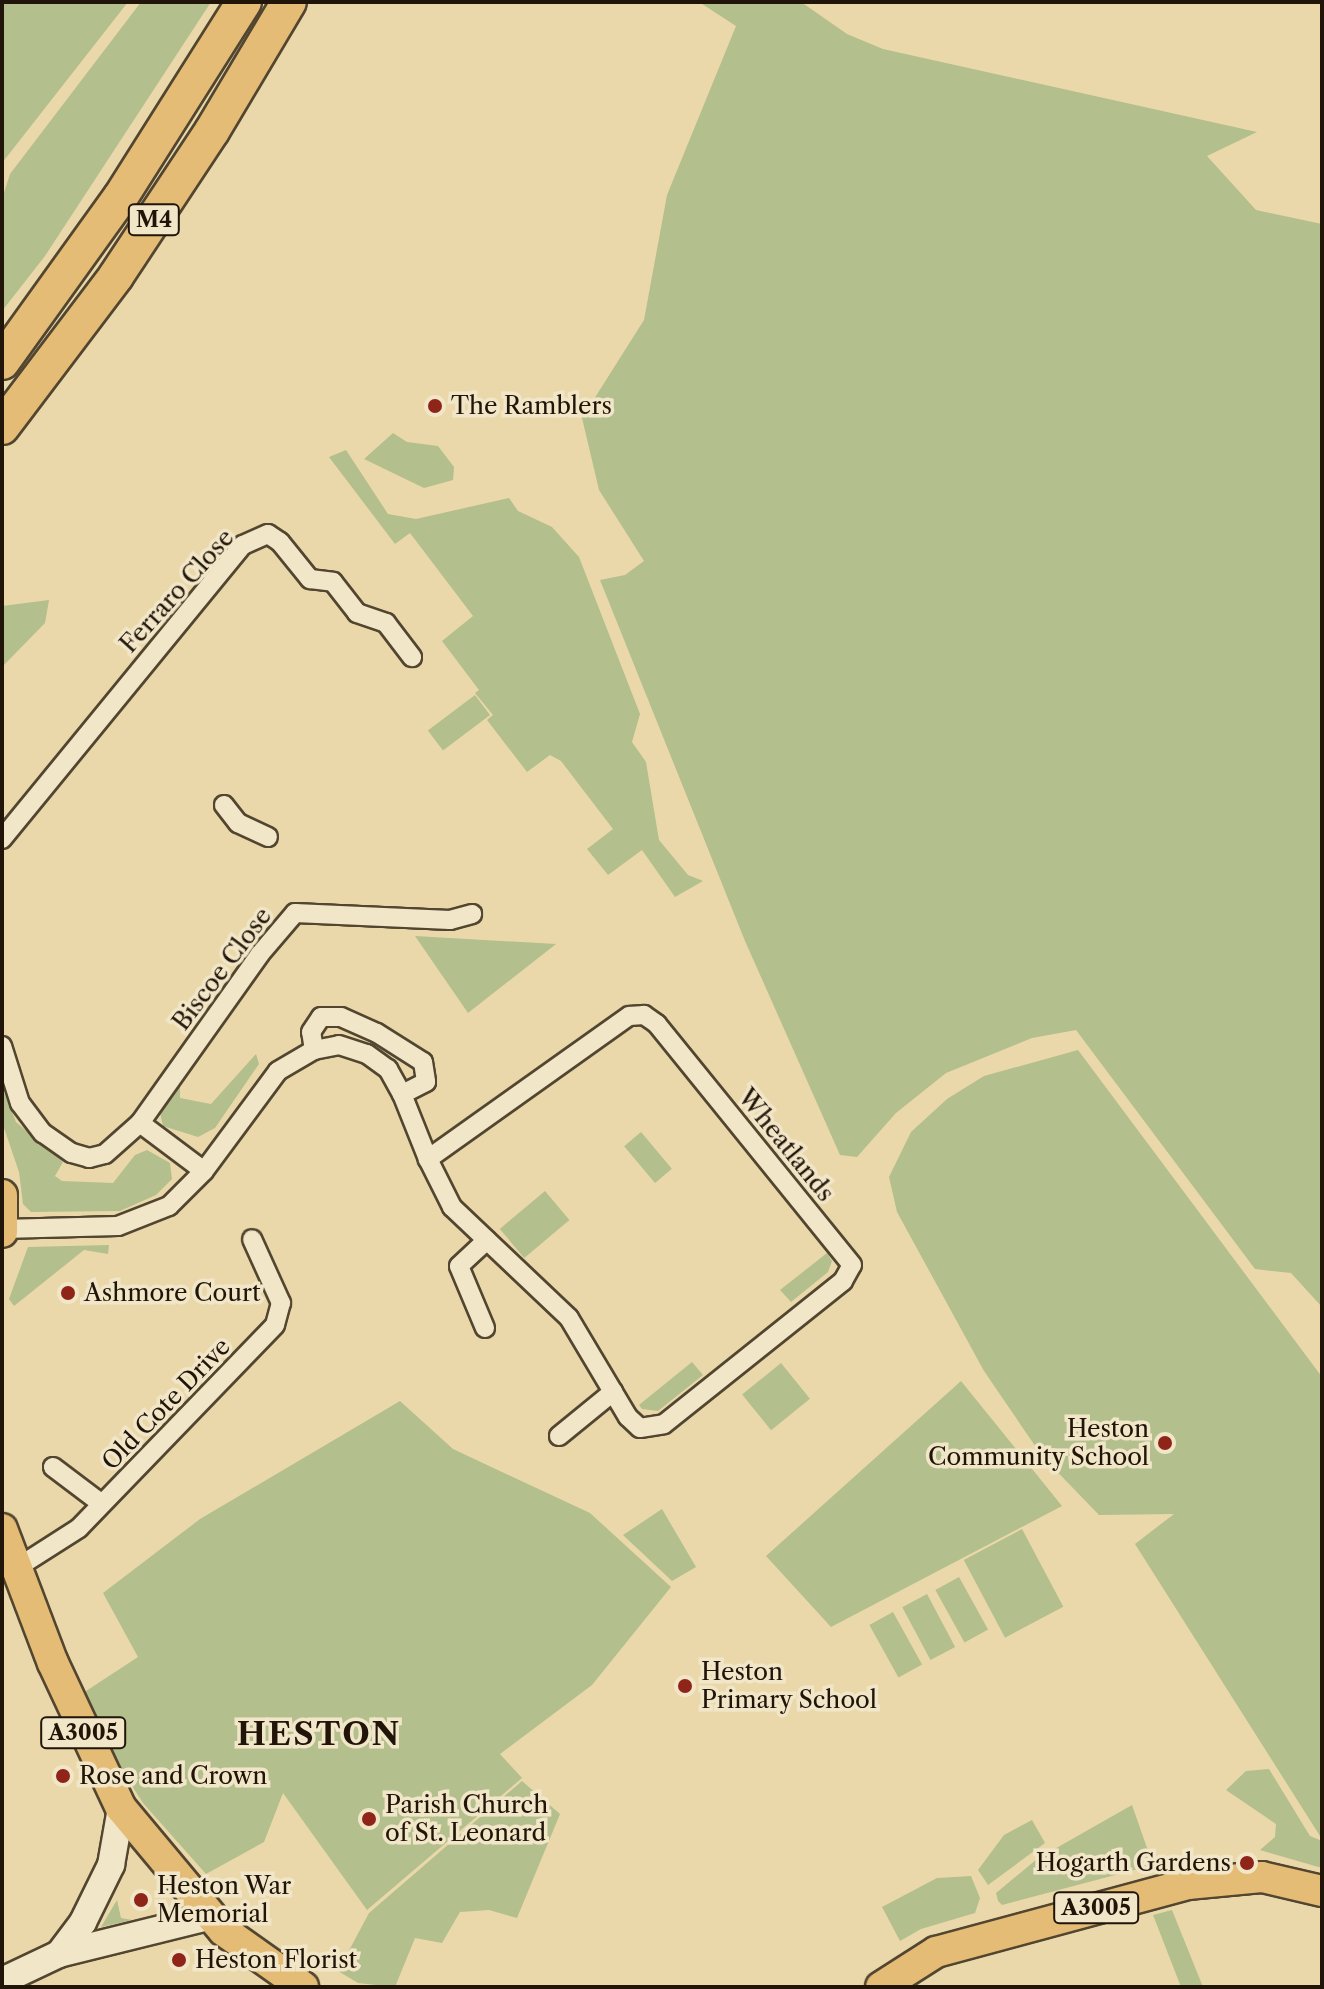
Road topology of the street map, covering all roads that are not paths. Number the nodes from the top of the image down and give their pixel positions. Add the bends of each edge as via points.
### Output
1 (244, 2) edge
2 (289, 2) edge
3 (2, 362) edge
4 (2, 427) edge
5 (412, 657) dead end
6 (224, 805) dead end
7 (268, 837) dead end
8 (2, 839) edge
9 (472, 914) dead end
10 (2, 1046) edge
11 (314, 1050) junction
12 (402, 1094) junction
13 (140, 1123) junction
14 (428, 1159) junction
15 (204, 1171) junction
16 (2, 1195) edge
17 (2, 1230) edge
18 (252, 1239) dead end
19 (487, 1240) junction
20 (485, 1328) dead end
21 (613, 1392) junction
22 (559, 1436) dead end
23 (53, 1467) dead end
24 (102, 1504) junction
25 (2, 1529) edge
26 (15, 1569) junction
27 (121, 1808) junction
28 (143, 1839) junction
29 (111, 1865) junction
30 (1322, 1891) edge
31 (209, 1917) junction
32 (59, 1954) junction
33 (2, 1981) edge
34 (303, 1987) edge
35 (881, 1987) edge

1 - 3 highway, M4 via 120,198
2 - 4 highway, M4 via 125,263
5 - 8 street, Ferraro Close via 386,623 357,613 333,582 310,579 268,534 243,545
6 - 7 street via 238,823
9 - 13 street, Biscoe Close via 450,920 295,913 266,944
10 - 13 street, Biscoe Close via 20,1103 43,1133 72,1153 89,1158 105,1154
11 - 12 street, Wheatlands via 339,1045 367,1054 388,1069
11 - 12 street via 311,1032 321,1017 341,1017 377,1033 423,1062 426,1082
11 - 15 street, Wheatlands via 278,1071
12 - 14 street, Wheatlands
13 - 15 street
14 - 19 street, Wheatlands via 452,1207
14 - 21 street, Wheatlands via 629,1016 644,1015 852,1265 843,1281 664,1424 640,1428
15 - 17 street, Wheatlands via 169,1206 134,1224
16 - 17 main road
18 - 24 street, Old Cote Drive via 281,1303 275,1325
19 - 20 street via 459,1266
19 - 21 street, Wheatlands via 569,1318
21 - 22 street
23 - 24 street
24 - 26 street, Old Cote Drive via 49,1551
25 - 26 main road, A3005
26 - 27 main road, A3005
27 - 28 main road, A3005
27 - 29 street
28 - 29 street
28 - 31 main road, A3005
29 - 32 street via 83,1922
30 - 35 main road, A3005 via 1262,1877 1188,1884 936,1952
31 - 32 street
31 - 34 main road, A3005 via 246,1950
32 - 33 street

